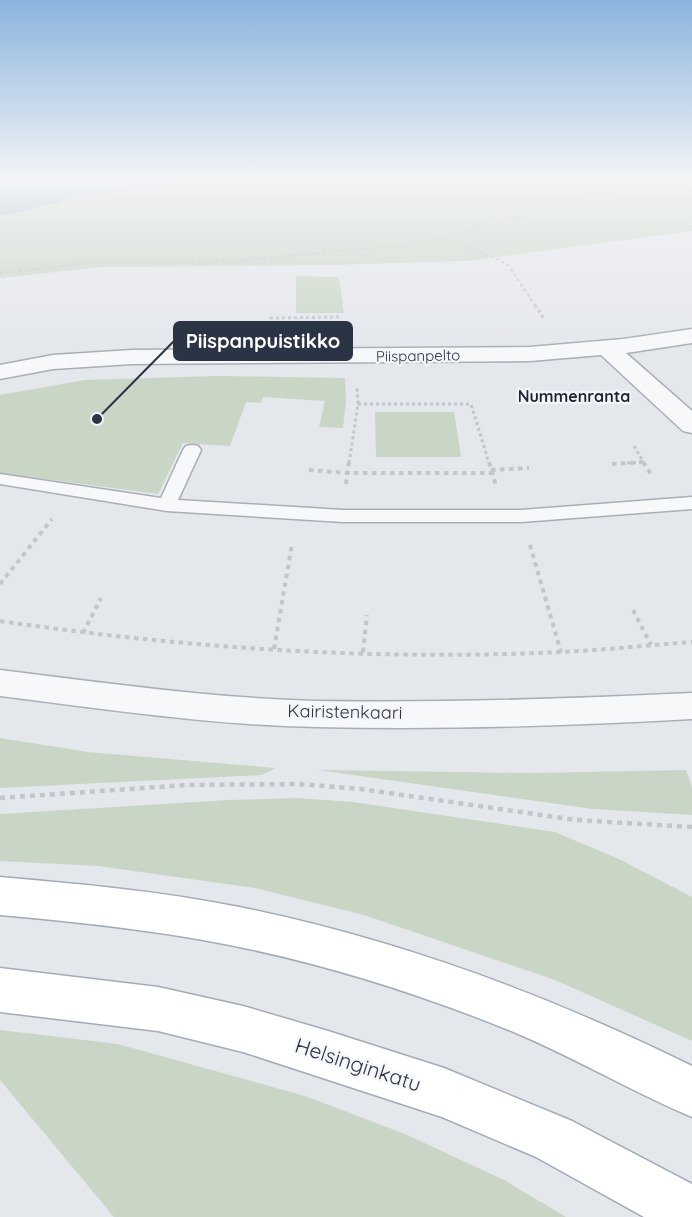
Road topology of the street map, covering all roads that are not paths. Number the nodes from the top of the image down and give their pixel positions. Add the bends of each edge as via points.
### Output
1 (692, 336) edge
2 (607, 348) junction
3 (0, 372) edge
4 (692, 425) edge
5 (192, 450) dead end
6 (0, 479) edge
7 (692, 503) edge
8 (167, 506) junction
9 (0, 683) edge
10 (692, 706) edge
11 (0, 897) edge
12 (0, 990) edge
13 (692, 1092) edge
14 (692, 1215) edge

1 - 2 street, Piispanpelto
2 - 3 street, Piispanpelto via 530,354 94,359
2 - 4 street
5 - 8 lane
6 - 8 lane
7 - 8 lane via 513,516 343,516
9 - 10 street, Kairistenkaari via 165,704 314,714 539,714
11 - 13 main road via 94,904 186,918 269,933 370,960 569,1032
12 - 14 main road, Helsinginkatu via 158,1009 243,1029 338,1058 444,1093 554,1139

